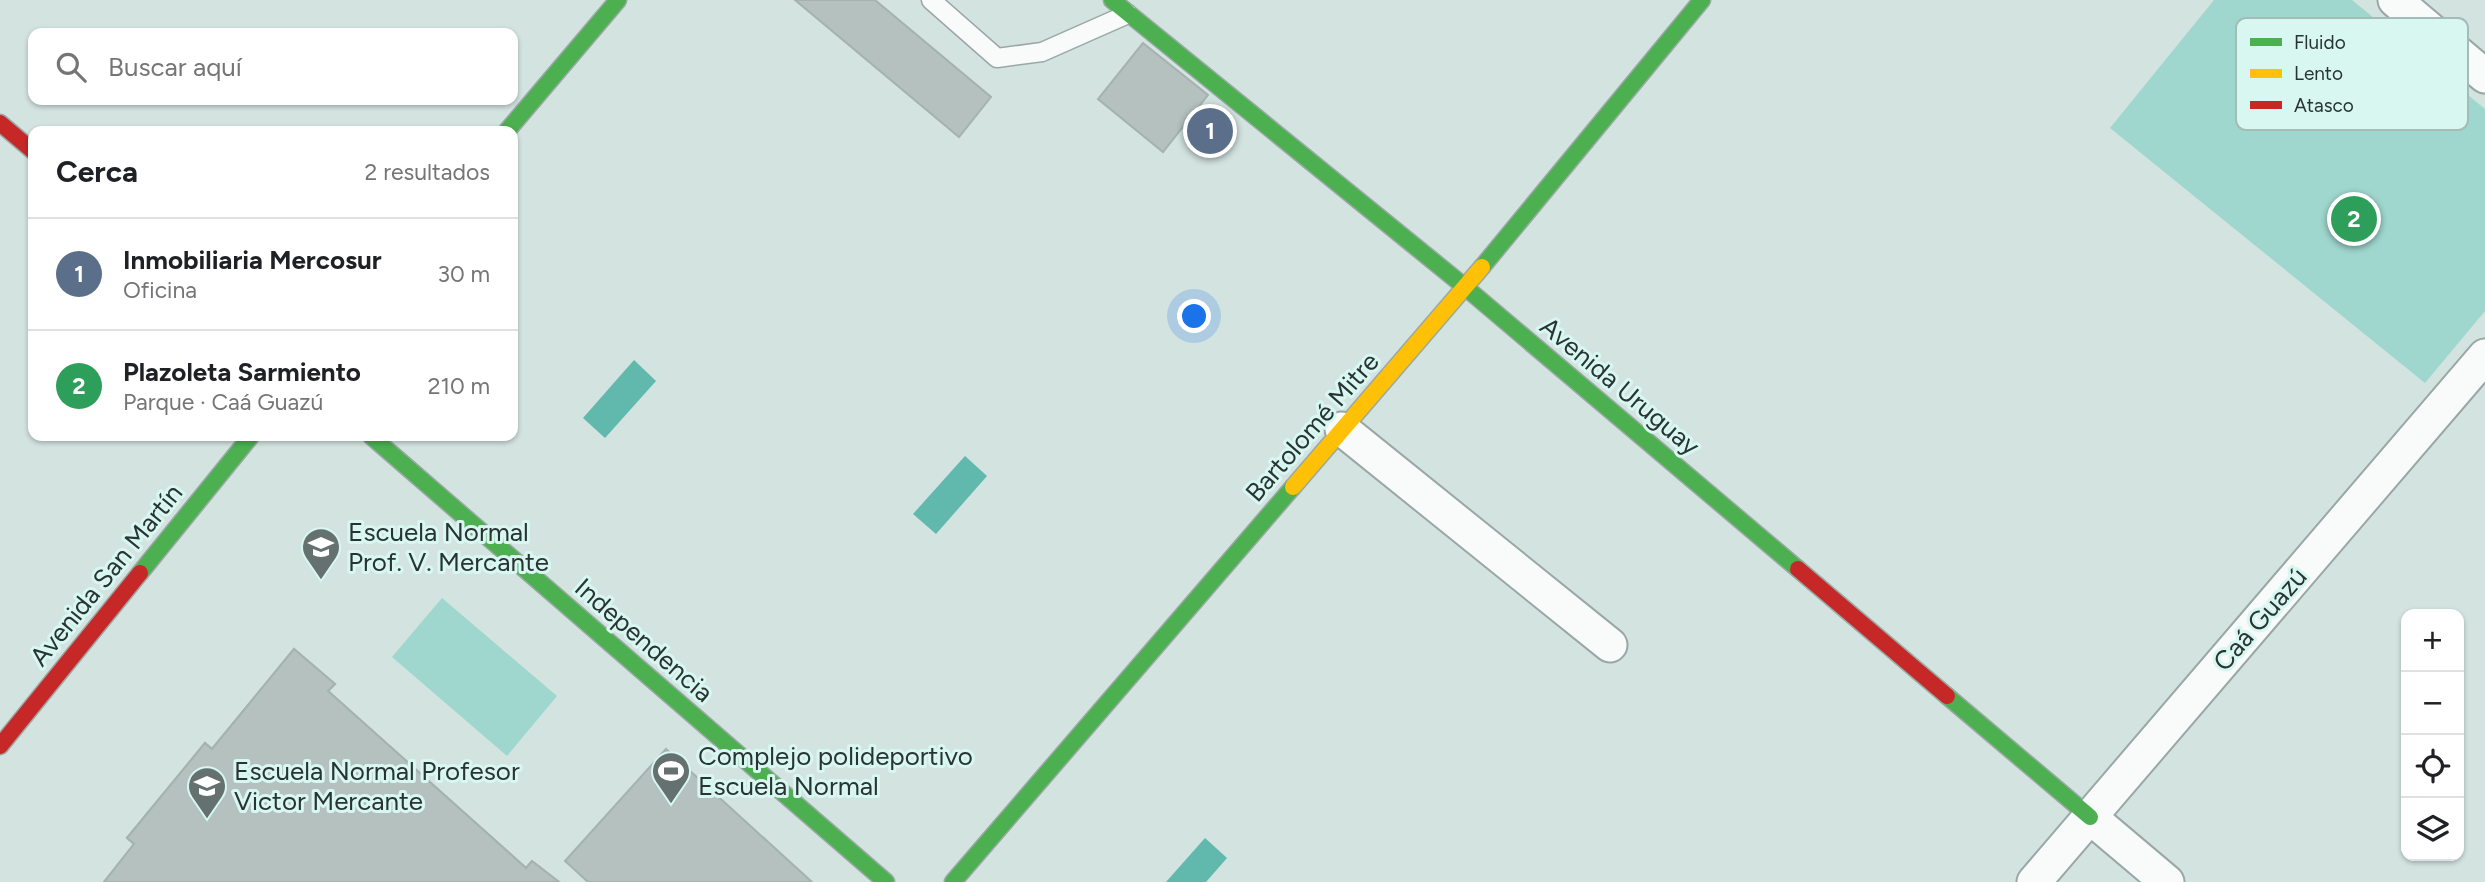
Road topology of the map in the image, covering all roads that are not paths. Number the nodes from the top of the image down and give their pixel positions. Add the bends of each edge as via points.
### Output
1 (618, 0) edge
2 (931, 0) edge
3 (1112, 0) edge
4 (1702, 0) edge
5 (2395, 0) edge
6 (1128, 14) junction
7 (2416, 18) edge
8 (2468, 62) edge
9 (2485, 76) edge
10 (0, 123) edge
11 (511, 126) edge
12 (28, 147) edge
13 (1465, 286) junction
14 (2485, 356) edge
15 (1342, 429) junction
16 (247, 441) edge
17 (377, 441) edge
18 (1610, 645) dead end
19 (0, 746) edge
20 (2090, 817) junction
21 (886, 882) edge
22 (953, 882) edge
23 (2035, 882) edge
24 (2167, 882) edge

1 - 11 main road
2 - 6 lane via 997,58 1042,52
3 - 6 main road, Avenida Uruguay
4 - 13 main road, Bartolomé Mitre
5 - 7 street
6 - 13 main road, Avenida Uruguay
8 - 9 street
10 - 12 main road
13 - 15 main road, Bartolomé Mitre
13 - 20 main road, Avenida Uruguay
14 - 20 street, Caá Guazú
15 - 18 street
15 - 22 main road, Bartolomé Mitre
16 - 19 main road, Avenida San Martín
17 - 21 main road, Independencia
20 - 23 street, Caá Guazú
20 - 24 street

